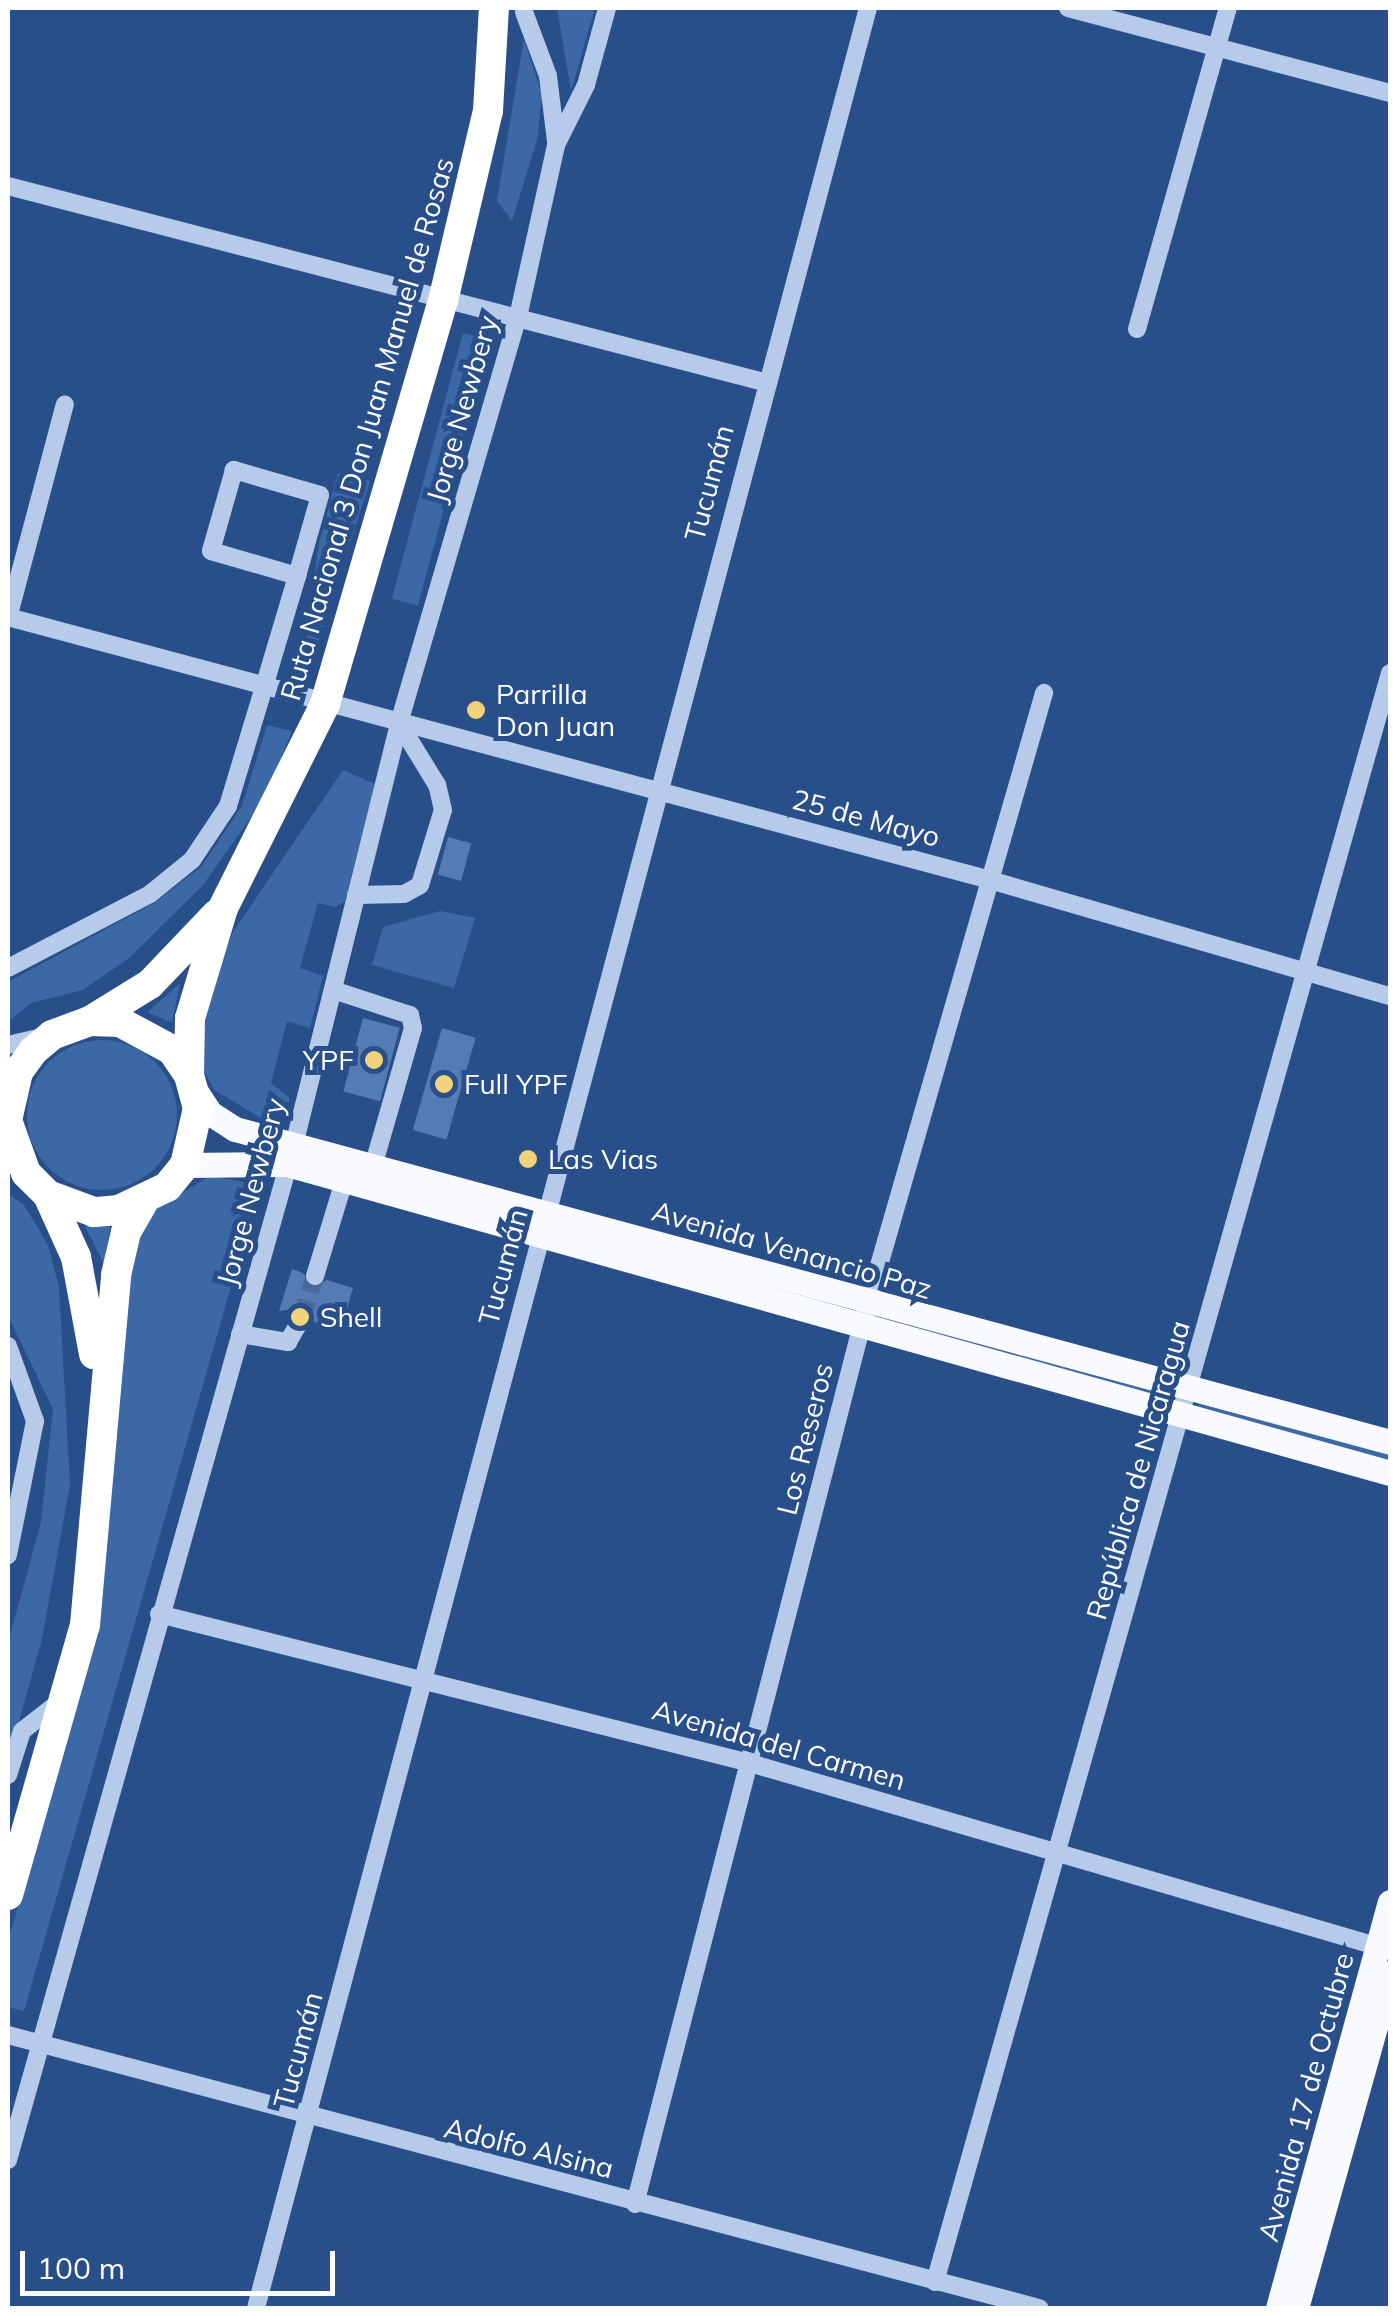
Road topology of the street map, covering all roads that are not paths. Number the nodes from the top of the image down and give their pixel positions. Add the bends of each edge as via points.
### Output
1 (607, 8) edge
2 (868, 8) edge
3 (1068, 8) edge
4 (1228, 8) edge
5 (509, 11) edge
6 (1216, 50) junction
7 (1390, 93) edge
8 (556, 145) junction
9 (8, 186) edge
10 (443, 301) junction
11 (518, 317) junction
12 (1137, 329) dead end
13 (764, 382) junction
14 (65, 404) dead end
15 (296, 576) junction
16 (8, 617) edge
17 (1390, 673) edge
18 (264, 687) junction
19 (1044, 694) dead end
20 (325, 704) junction
21 (400, 723) junction
22 (656, 790) junction
23 (990, 880) junction
24 (356, 895) junction
25 (223, 908) junction
26 (8, 968) edge
27 (1309, 974) junction
28 (332, 990) junction
29 (1390, 996) edge
30 (90, 1022) junction
31 (52, 1035) junction
32 (8, 1045) edge
33 (192, 1082) junction
34 (8, 1131) edge
35 (291, 1152) junction
36 (374, 1163) junction
37 (185, 1165) junction
38 (344, 1180) junction
39 (48, 1195) junction
40 (143, 1203) junction
41 (542, 1224) junction
42 (315, 1276) tunnel mouth
43 (868, 1303) junction
44 (302, 1318) tunnel mouth
45 (862, 1328) junction
46 (240, 1334) junction
47 (8, 1346) edge
48 (1190, 1389) junction
49 (1183, 1415) junction
50 (100, 1417) junction
51 (1390, 1442) edge
52 (1390, 1472) edge
53 (15, 1499) edge
54 (8, 1554) edge
55 (159, 1614) junction
56 (424, 1678) junction
57 (68, 1695) junction
58 (750, 1763) junction
59 (8, 1775) edge
60 (8, 1844) edge
61 (1056, 1852) junction
62 (10, 1887) edge
63 (1390, 1902) edge
64 (1387, 1944) edge
65 (1390, 1973) edge
66 (8, 2035) edge
67 (39, 2044) junction
68 (309, 2120) junction
69 (8, 2160) edge
70 (635, 2204) junction
71 (936, 2282) junction
72 (256, 2308) edge
73 (1039, 2308) edge
74 (1278, 2308) edge
75 (1296, 2308) edge

1 - 8 street, Jorge Newbery via 586,85
2 - 13 street, Tucumán
3 - 6 street
4 - 6 street
5 - 8 street via 548,76
5 - 10 highway, Ruta Nacional 3 Don Juan Manuel de Rosas
6 - 7 street
6 - 12 street
8 - 11 street, Jorge Newbery
9 - 10 street
10 - 11 street
10 - 20 highway, Ruta Nacional 3 Don Juan Manuel de Rosas
11 - 13 street
11 - 21 street, Jorge Newbery
13 - 22 street, Tucumán
14 - 16 street
15 - 15 street via 320,495 234,470 211,551
15 - 18 street
16 - 18 street, 25 de Mayo
17 - 27 street, República de Nicaragua
18 - 20 street, 25 de Mayo
18 - 26 street via 228,806 192,860 150,894
19 - 23 street, Los Reseros
20 - 21 street, 25 de Mayo
20 - 25 highway, Ruta Nacional 3 Don Juan Manuel de Rosas
21 - 22 street, 25 de Mayo
21 - 24 street, Jorge Newbery
21 - 24 street via 437,785 443,810 420,884 404,894
22 - 23 street, 25 de Mayo
22 - 41 street, Tucumán
23 - 27 street, 25 de Mayo
23 - 43 street, Los Reseros
24 - 28 street, Jorge Newbery
25 - 30 highway, Ruta Nacional 3 Don Juan Manuel de Rosas via 150,984
25 - 33 highway, Ruta Nacional 3 Don Juan Manuel de Rosas via 190,1018
27 - 29 street, 25 de Mayo
27 - 48 street, República de Nicaragua
28 - 35 street, Jorge Newbery
28 - 36 street via 410,1015 412,1028
30 - 31 highway
30 - 33 highway via 148,1032
31 - 32 street
31 - 34 highway via 18,1072
33 - 35 main road, Avenida Venancio Paz via 222,1123
33 - 37 highway via 198,1128
34 - 39 highway via 26,1174
35 - 36 main road, Avenida Venancio Paz
35 - 37 main road, Avenida Venancio Paz
35 - 38 main road, Avenida Venancio Paz
35 - 46 street, Jorge Newbery
36 - 41 main road, Avenida Venancio Paz
37 - 40 highway
38 - 41 main road, Avenida Venancio Paz
38 - 42 street
39 - 40 highway via 94,1212
39 - 50 highway via 76,1257 90,1315
40 - 50 highway via 126,1232 116,1275
41 - 43 main road, Avenida Venancio Paz
41 - 45 main road, Avenida Venancio Paz
41 - 56 street, Tucumán
43 - 45 street, Los Reseros
43 - 48 main road, Avenida Venancio Paz
44 - 46 street via 288,1342
45 - 49 main road, Avenida Venancio Paz
45 - 58 street, Los Reseros
46 - 55 street, Jorge Newbery
47 - 53 street via 36,1421
48 - 49 street, República de Nicaragua
48 - 51 main road, Avenida Venancio Paz
49 - 52 main road, Avenida Venancio Paz
49 - 61 street, República de Nicaragua
50 - 57 highway via 92,1578
53 - 54 street
55 - 56 street, Avenida del Carmen
55 - 67 street, Jorge Newbery
56 - 58 street, Avenida del Carmen
56 - 68 street, Tucumán
57 - 59 street via 22,1731
57 - 62 highway
58 - 61 street, Avenida del Carmen
58 - 70 street, Los Reseros
60 - 62 street
61 - 64 street, Avenida del Carmen
61 - 71 street, República de Nicaragua
63 - 64 main road, Avenida 17 de Octubre
64 - 74 main road, Avenida 17 de Octubre
65 - 75 main road, Avenida 17 de Octubre
66 - 67 street, Adolfo Alsina
67 - 68 street, Adolfo Alsina
67 - 69 street, Jorge Newbery
68 - 70 street, Adolfo Alsina
68 - 72 street, Tucumán
70 - 71 street, Adolfo Alsina
71 - 73 street, Adolfo Alsina

